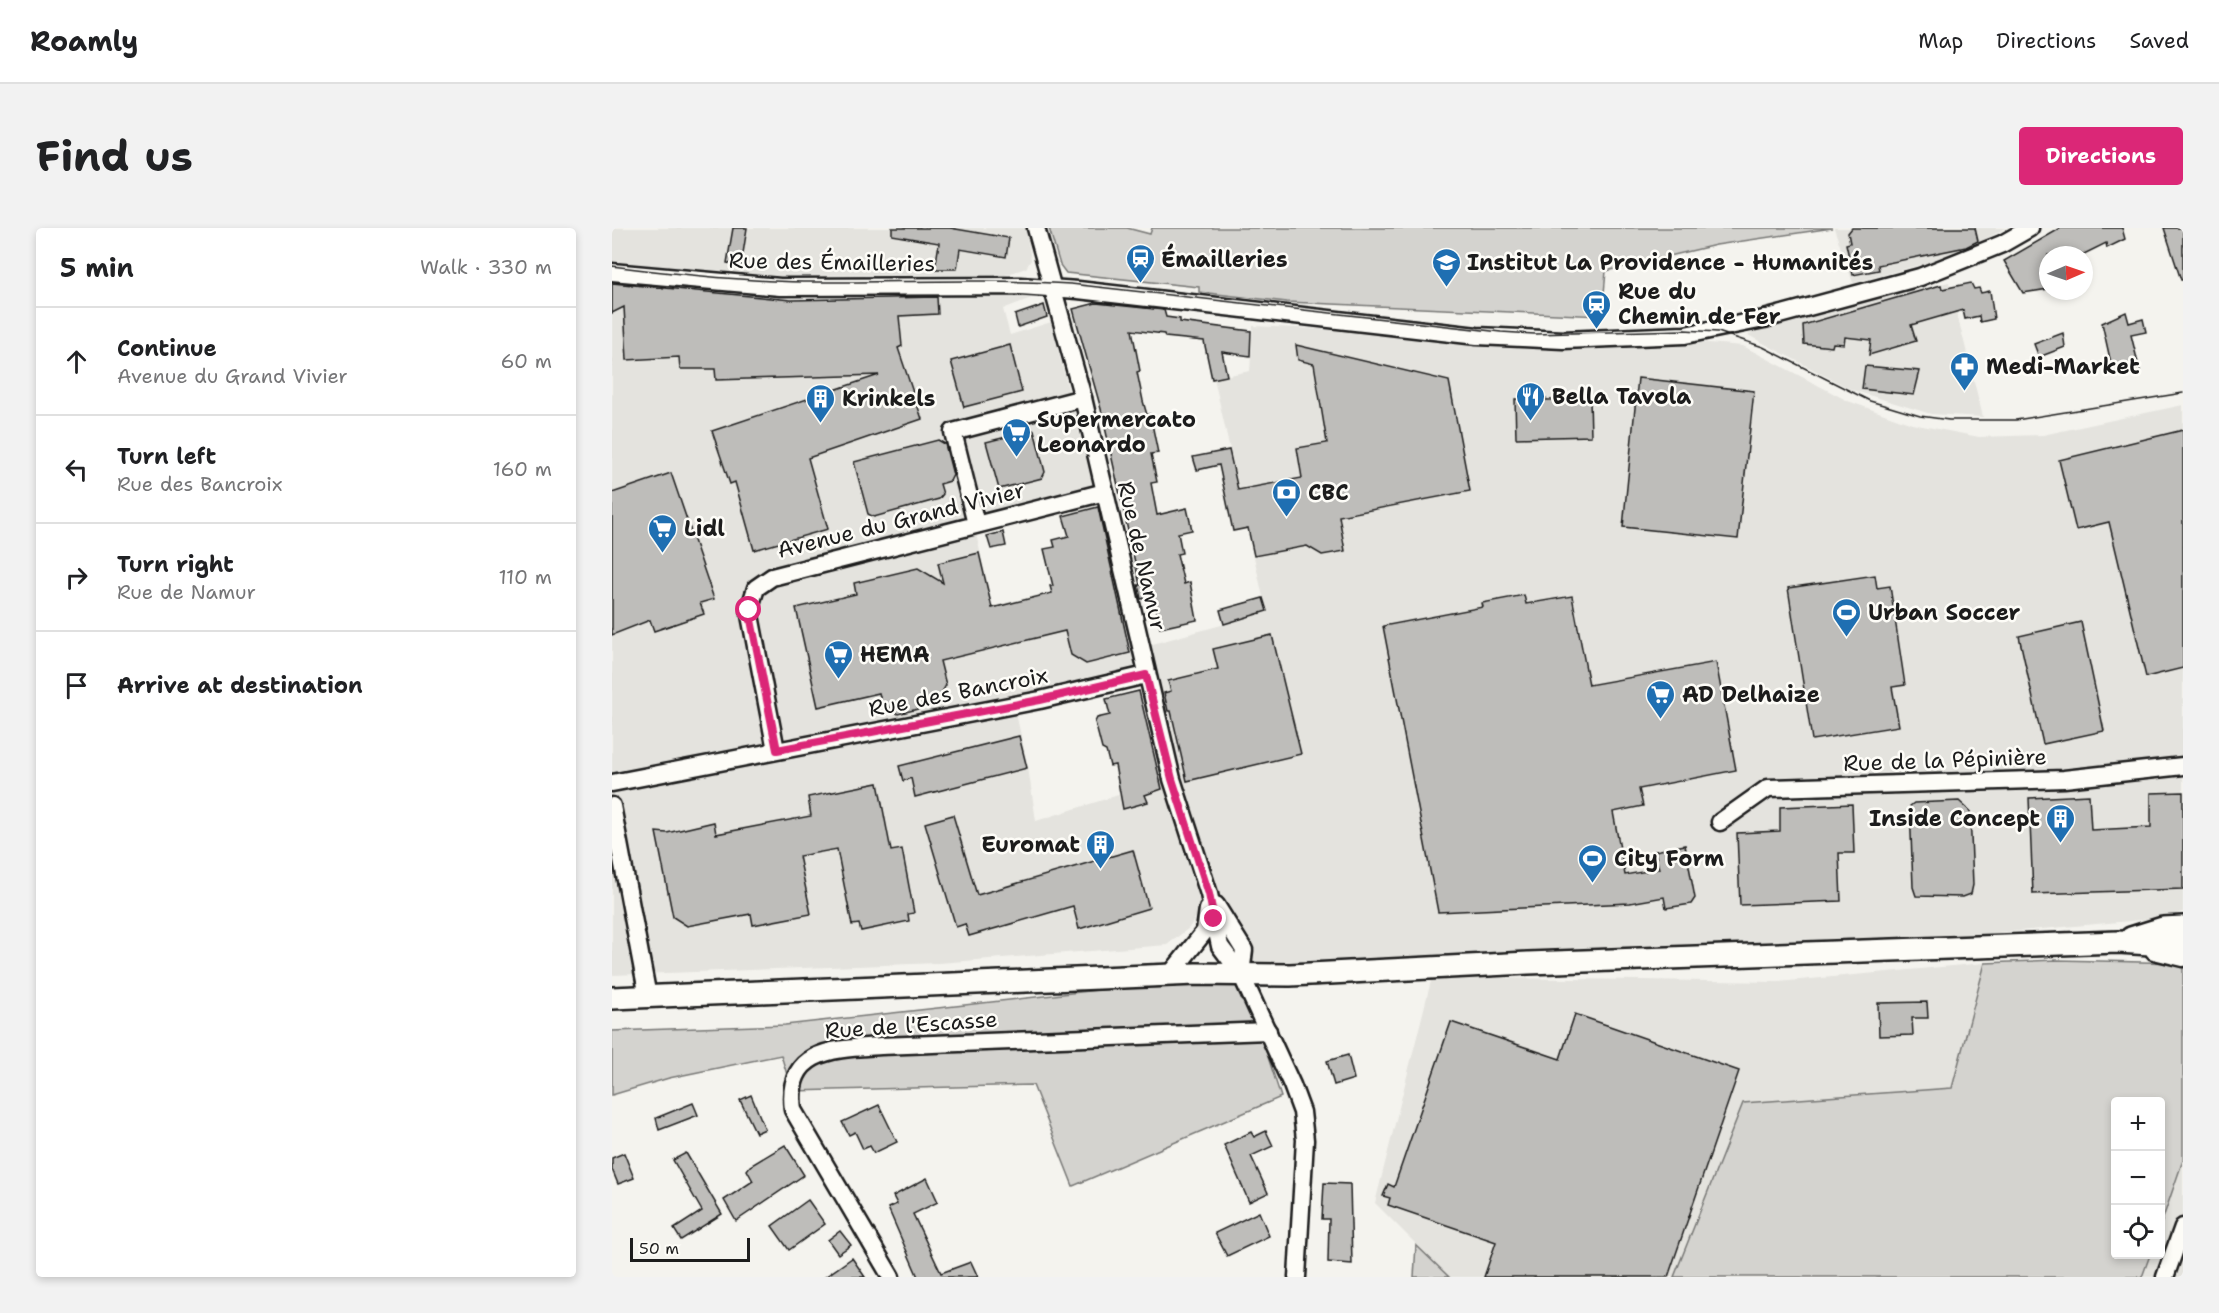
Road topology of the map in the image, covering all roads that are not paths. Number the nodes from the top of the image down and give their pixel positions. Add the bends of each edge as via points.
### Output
1 (1036, 228) edge
2 (2030, 228) edge
3 (612, 273) edge
4 (1051, 288) junction
5 (1083, 398) junction
6 (1105, 492) junction
7 (976, 524) junction
8 (1146, 675) junction
9 (777, 750) junction
10 (2183, 766) edge
11 (612, 783) edge
12 (612, 806) edge
13 (1719, 822) dead end
14 (1209, 894) junction
15 (2183, 927) edge
16 (2118, 942) junction
17 (2183, 946) edge
18 (2183, 958) edge
19 (1241, 974) junction
20 (1169, 976) junction
21 (648, 996) junction
22 (612, 998) edge
23 (1268, 1031) junction
24 (2183, 1227) edge
25 (891, 1277) edge
26 (1297, 1277) edge
27 (2166, 1277) edge

1 - 4 street, Rue de Namur
2 - 4 street via 2002,244 1920,277 1764,319 1685,335 1515,339
3 - 4 street, Rue des Émailleries via 780,287
4 - 5 street, Rue de Namur
5 - 6 street, Rue de Namur
5 - 7 street via 953,432
6 - 7 street, Avenue du Grand Vivier
6 - 8 street, Rue de Namur
7 - 9 street, Avenue du Grand Vivier via 771,577 756,588 749,610
8 - 9 street, Rue des Bancroix via 1040,700
8 - 14 street, Rue de Namur via 1179,806
9 - 11 street
10 - 13 street, Rue de la Pépinière via 2064,779 1768,788
12 - 21 street
14 - 19 street via 1244,950
14 - 20 street, Rue de Namur via 1205,931
15 - 16 main road via 2163,928
16 - 17 main road
16 - 18 street
16 - 19 main road
19 - 20 main road
19 - 23 street
20 - 21 main road
21 - 22 main road
23 - 25 street, Rue de l'Escasse via 881,1046 816,1054 794,1082 793,1110
23 - 26 street via 1299,1103 1305,1140
24 - 27 street

